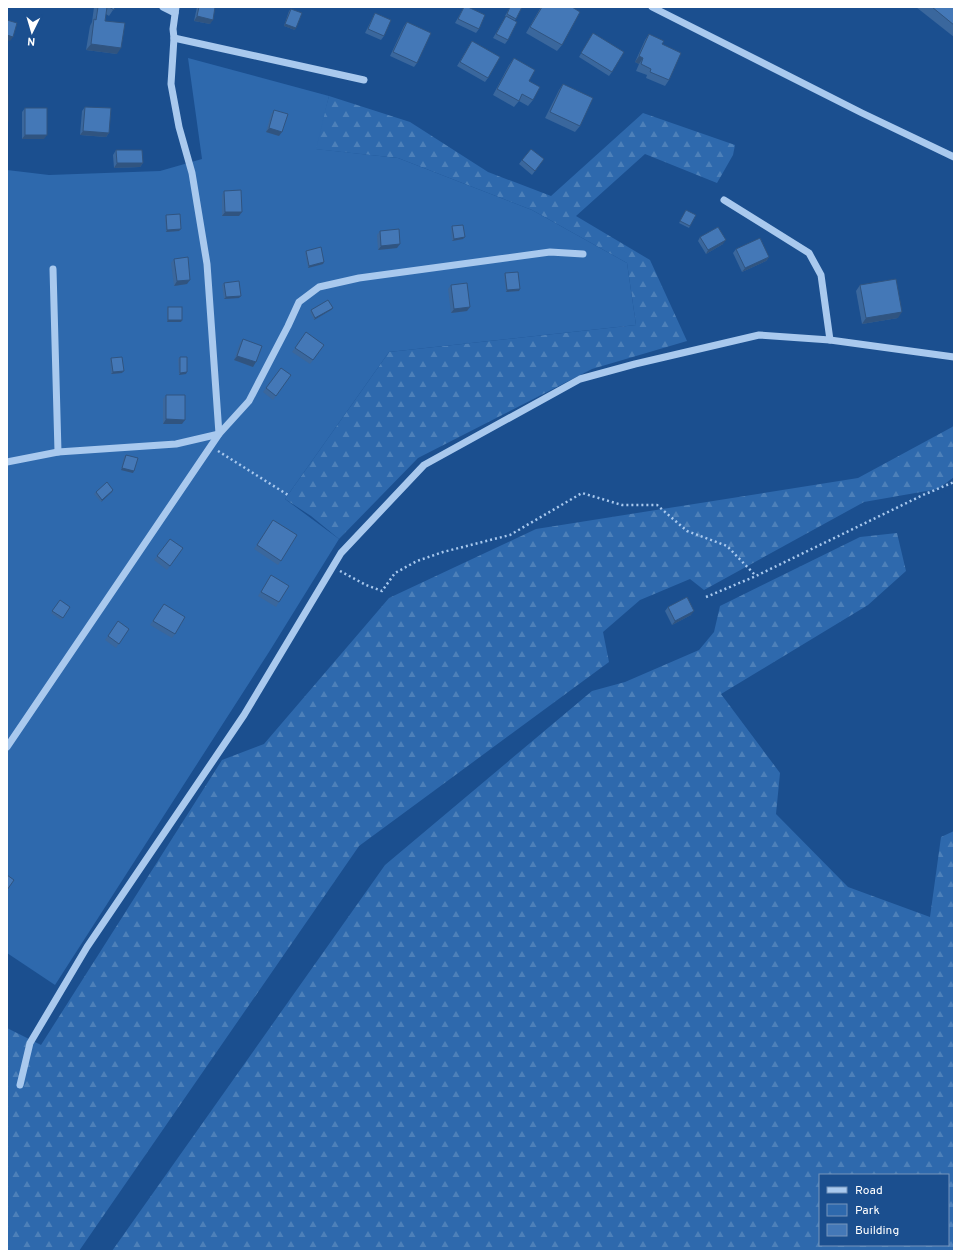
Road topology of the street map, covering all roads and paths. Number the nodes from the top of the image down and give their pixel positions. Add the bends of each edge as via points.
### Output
1 (164, 7) edge
2 (652, 7) edge
3 (176, 10) edge
4 (174, 38) junction
5 (364, 80) dead end
6 (954, 158) edge
7 (724, 200) dead end
8 (582, 254) dead end
9 (53, 269) dead end
10 (830, 340) junction
11 (954, 357) edge
12 (220, 434) junction
13 (211, 446) junction
14 (58, 452) junction
15 (7, 462) edge
16 (954, 482) edge
17 (288, 495) dead end
18 (333, 568) junction
19 (756, 576) junction
20 (706, 597) dead end
21 (7, 747) edge
22 (20, 1085) dead end

1 - 3 street
2 - 6 street
3 - 4 street
4 - 5 street
4 - 12 street via 171,84 192,174 207,264
7 - 10 street via 809,253 821,275
8 - 12 street via 550,252 359,278 318,287 299,302 249,401
9 - 14 street
10 - 11 street
10 - 18 street via 759,335 635,364 580,380 424,465 341,553
12 - 13 street
12 - 14 street via 176,444
13 - 17 path
13 - 21 street
14 - 15 street
16 - 19 path
18 - 19 path via 382,591 394,573 417,561 510,535 582,493 622,505 657,505 687,531 727,546
18 - 22 street via 244,716 87,947 30,1043
19 - 20 path

